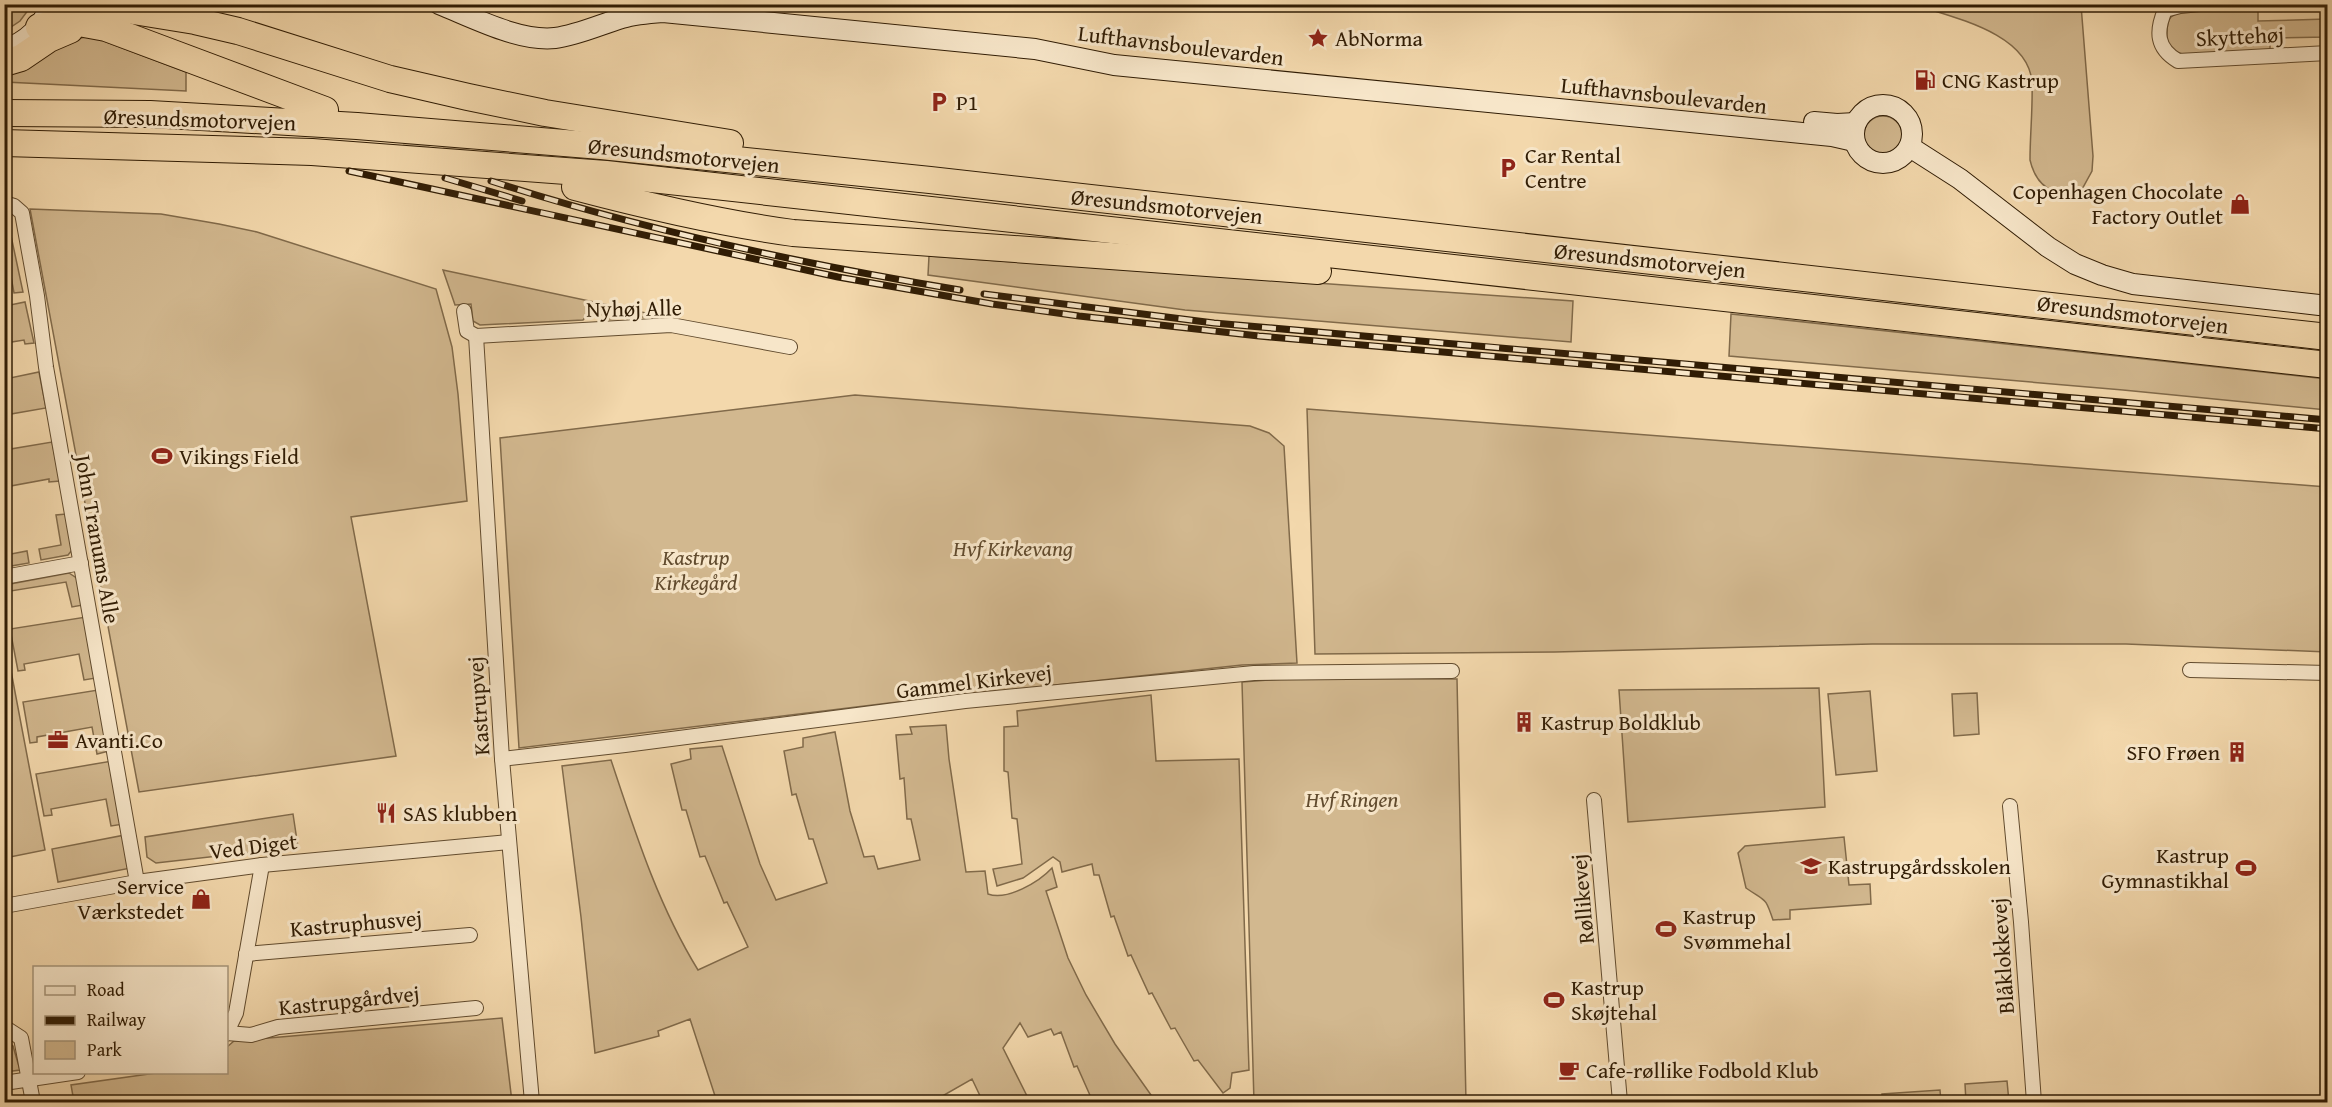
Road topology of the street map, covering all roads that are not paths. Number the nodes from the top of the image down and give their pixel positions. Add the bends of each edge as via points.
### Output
1 (51, 4) edge
2 (439, 4) edge
3 (471, 4) edge
4 (621, 4) edge
5 (708, 4) edge
6 (2200, 4) edge
7 (87, 14) edge
8 (39, 27) junction
9 (4, 50) edge
10 (2328, 53) edge
11 (4, 63) edge
12 (325, 110) dead end
13 (4, 114) edge
14 (1855, 132) junction
15 (4, 143) edge
16 (1910, 147) junction
17 (930, 180) junction
18 (575, 187) dead end
19 (9, 204) edge
20 (1595, 285) junction
21 (2328, 306) edge
22 (464, 311) dead end
23 (476, 336) junction
24 (2328, 337) edge
25 (790, 346) dead end
26 (2328, 365) edge
27 (81, 563) junction
28 (4, 577) edge
29 (2190, 670) dead end
30 (1452, 671) dead end
31 (2328, 673) edge
32 (502, 759) junction
33 (1594, 801) dead end
34 (2010, 806) dead end
35 (509, 842) junction
36 (262, 865) junction
37 (137, 882) junction
38 (4, 906) edge
39 (470, 934) dead end
40 (246, 954) junction
41 (477, 1008) dead end
42 (4, 1027) edge
43 (228, 1032) edge
44 (228, 1034) edge
45 (66, 1074) edge
46 (28, 1080) junction
47 (4, 1083) edge
48 (33, 1102) edge
49 (532, 1102) edge
50 (1620, 1102) edge
51 (2034, 1102) edge

1 - 8 street
2 - 14 street, Lufthavnsboulevarden via 517,34 540,38 574,34 624,17 663,12 1035,49 1114,65 1809,134
3 - 4 street via 523,24 544,25 570,22
5 - 14 street, Lufthavnsboulevarden via 1050,39 1109,53 1837,124
6 - 10 street, Skyttehøj via 2165,10 2159,24 2166,54 2178,61
7 - 8 highway
7 - 11 highway via 21,58
7 - 12 highway via 106,28
7 - 17 highway via 195,21 468,98 813,155
8 - 9 street
13 - 17 highway, Øresundsmotorvejen via 150,114 357,126
14 - 16 street via 1861,154 1878,163 1896,161
14 - 16 street via 1861,115 1877,105 1896,107 1909,120
15 - 20 highway, Øresundsmotorvejen via 312,152 606,174
16 - 21 street via 1960,178 2048,247 2102,275 2133,284
17 - 24 highway, Øresundsmotorvejen
18 - 20 highway via 678,213 793,233 1511,285
19 - 27 street, John Tranums Alle via 22,213
20 - 26 highway, Øresundsmotorvejen
22 - 23 street, Kastrupvej via 467,331
23 - 25 street, Nyhøj Alle via 671,325
23 - 32 street, Kastrupvej
27 - 28 street
27 - 37 street, John Tranums Alle
29 - 31 street
30 - 32 street, Gammel Kirkevej via 1243,674 965,701
32 - 35 street, Kastrupvej
33 - 50 street, Røllikevej
34 - 51 street, Blåklokkevej
35 - 36 street, Ved Diget
35 - 49 street, Kastrupvej
36 - 37 street, Ved Diget
36 - 40 street
37 - 38 street, Ved Diget
39 - 40 street, Kastruphusvej
40 - 43 street via 236,1013
41 - 44 street, Kastrupgårdvej via 278,1027 251,1035
42 - 46 street via 21,1038
45 - 46 street
46 - 47 street
46 - 48 street

